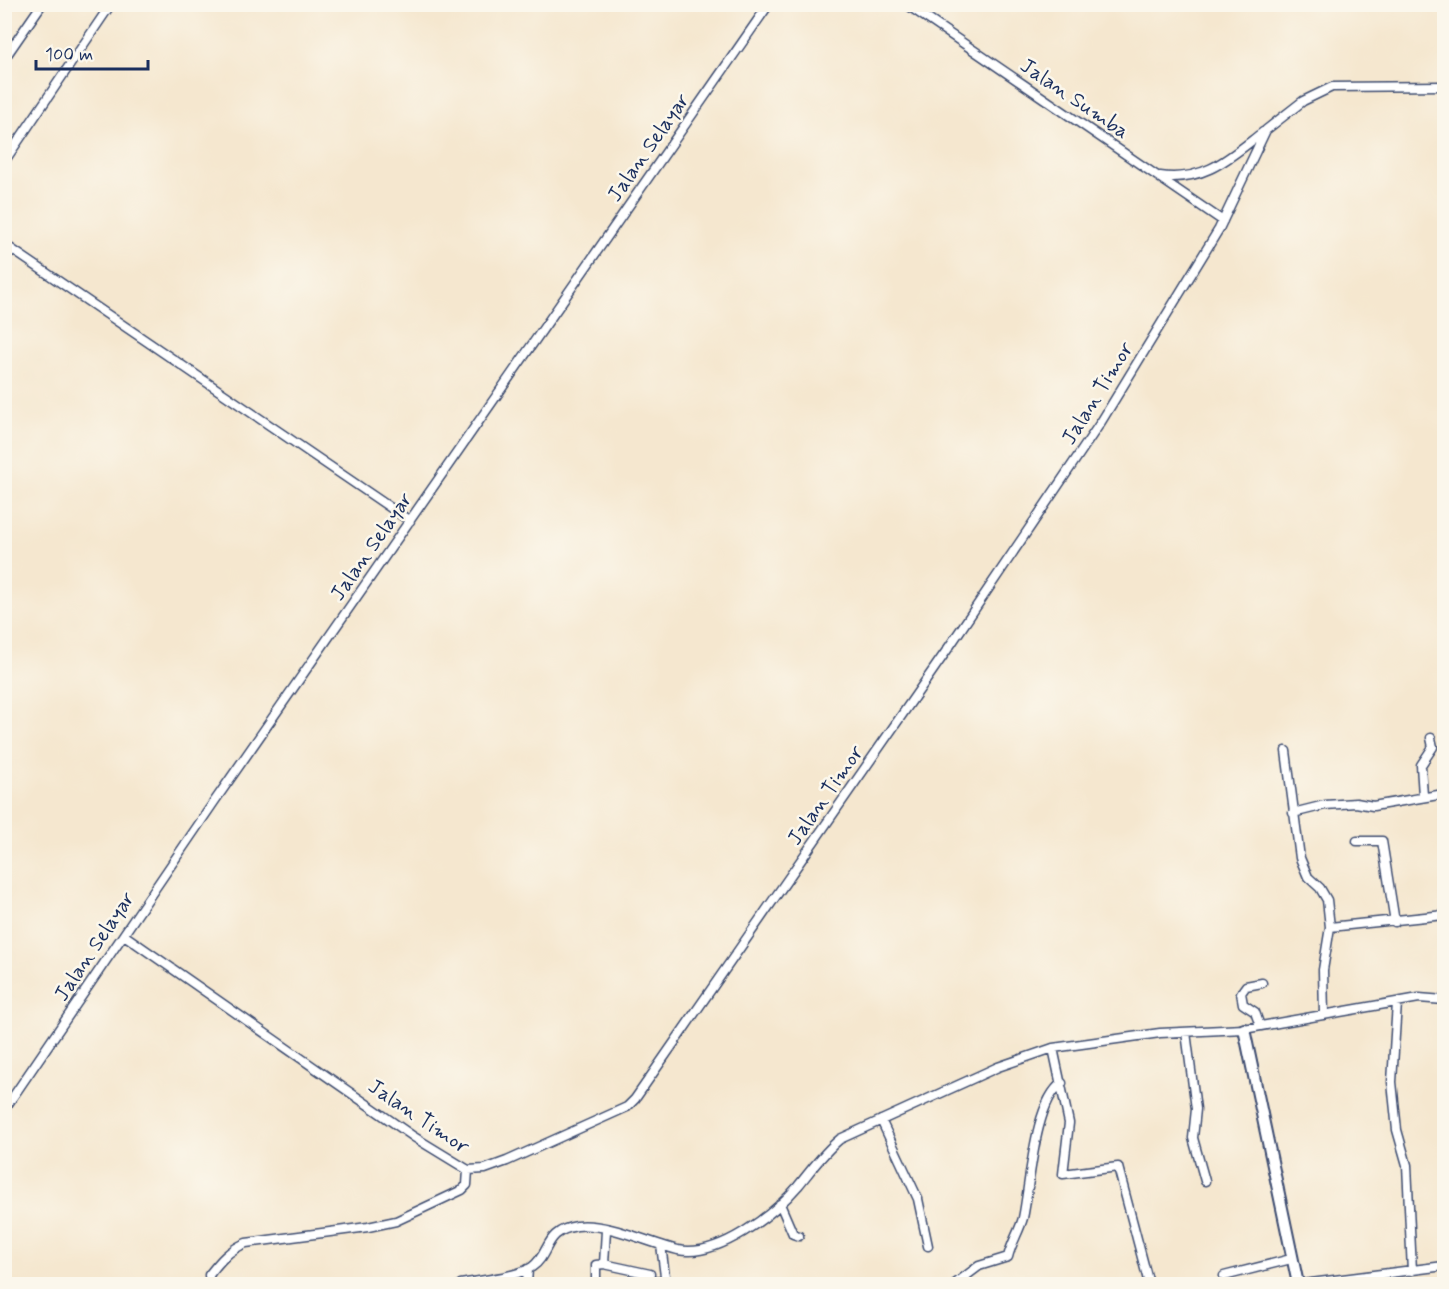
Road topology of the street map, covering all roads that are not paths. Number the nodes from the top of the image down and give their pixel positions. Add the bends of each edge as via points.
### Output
1 (42, 4) edge
2 (111, 4) edge
3 (769, 4) edge
4 (906, 4) edge
5 (4, 59) edge
6 (1444, 86) edge
7 (1266, 130) junction
8 (4, 162) edge
9 (1157, 176) junction
10 (1223, 221) junction
11 (4, 244) edge
12 (410, 521) junction
13 (1431, 738) dead end
14 (1286, 751) dead end
15 (1444, 794) edge
16 (1424, 796) junction
17 (1293, 813) junction
18 (1357, 841) dead end
19 (1444, 915) edge
20 (1395, 922) junction
21 (1330, 927) junction
22 (124, 934) junction
23 (1262, 982) dead end
24 (1444, 1000) edge
25 (1397, 1003) junction
26 (1324, 1015) junction
27 (1260, 1026) junction
28 (1244, 1029) junction
29 (1186, 1032) junction
30 (1053, 1048) junction
31 (1062, 1083) junction
32 (4, 1110) edge
33 (881, 1120) junction
34 (468, 1170) junction
35 (1205, 1181) dead end
36 (780, 1204) junction
37 (606, 1230) junction
38 (799, 1236) dead end
39 (661, 1245) junction
40 (928, 1246) dead end
41 (1291, 1259) junction
42 (604, 1264) junction
43 (1444, 1266) edge
44 (528, 1269) junction
45 (1412, 1271) junction
46 (1224, 1276) dead end
47 (481, 1282) edge
48 (666, 1283) edge
49 (210, 1284) edge
50 (461, 1284) edge
51 (527, 1284) edge
52 (596, 1284) edge
53 (956, 1284) edge
54 (1149, 1284) edge
55 (1298, 1284) edge
56 (1303, 1284) edge

1 - 5 street
2 - 8 street
3 - 12 street, Jalan Selayar
4 - 9 street, Jalan Sumba
6 - 7 street, Jalan Timor via 1332,87 1289,110
7 - 9 street via 1209,171 1185,177
7 - 10 street, Jalan Timor
9 - 10 street, Jalan Sumba
10 - 34 street, Jalan Timor via 1095,431 941,660 635,1099 620,1111 507,1161
11 - 12 street
12 - 22 street, Jalan Selayar
13 - 16 street via 1433,747 1421,765
14 - 17 street
15 - 16 street
16 - 17 street via 1373,806 1325,805
17 - 21 street via 1300,858 1308,877 1327,900
18 - 20 street via 1382,841
19 - 20 street
20 - 21 street
21 - 26 street via 1323,970
22 - 32 street, Jalan Selayar
22 - 34 street, Jalan Timor via 414,1137
23 - 27 street via 1246,986 1241,993 1243,1004 1255,1012
24 - 25 street via 1419,998
25 - 26 street
25 - 45 street via 1392,1082 1397,1130 1407,1165
26 - 27 street
27 - 28 street
28 - 29 street
28 - 41 street
29 - 30 street
29 - 35 street via 1196,1110 1192,1138
30 - 31 street
30 - 33 street via 998,1066
31 - 53 street via 1051,1096 1042,1118 1026,1202 1008,1257 979,1266
31 - 54 street via 1069,1123 1063,1174 1118,1167
33 - 36 street via 826,1150
33 - 40 street via 918,1199
34 - 49 street via 467,1185 462,1190 396,1221 246,1243 226,1254 209,1275
36 - 38 street via 793,1234
36 - 39 street via 712,1248 688,1251
37 - 39 street
37 - 42 street
37 - 44 street via 585,1226 564,1230 552,1238 538,1261
39 - 48 street
41 - 46 street
41 - 55 street
42 - 48 street via 650,1274 650,1282
42 - 52 street via 596,1265
43 - 45 street
44 - 47 street
44 - 51 street
45 - 56 street
47 - 50 street

